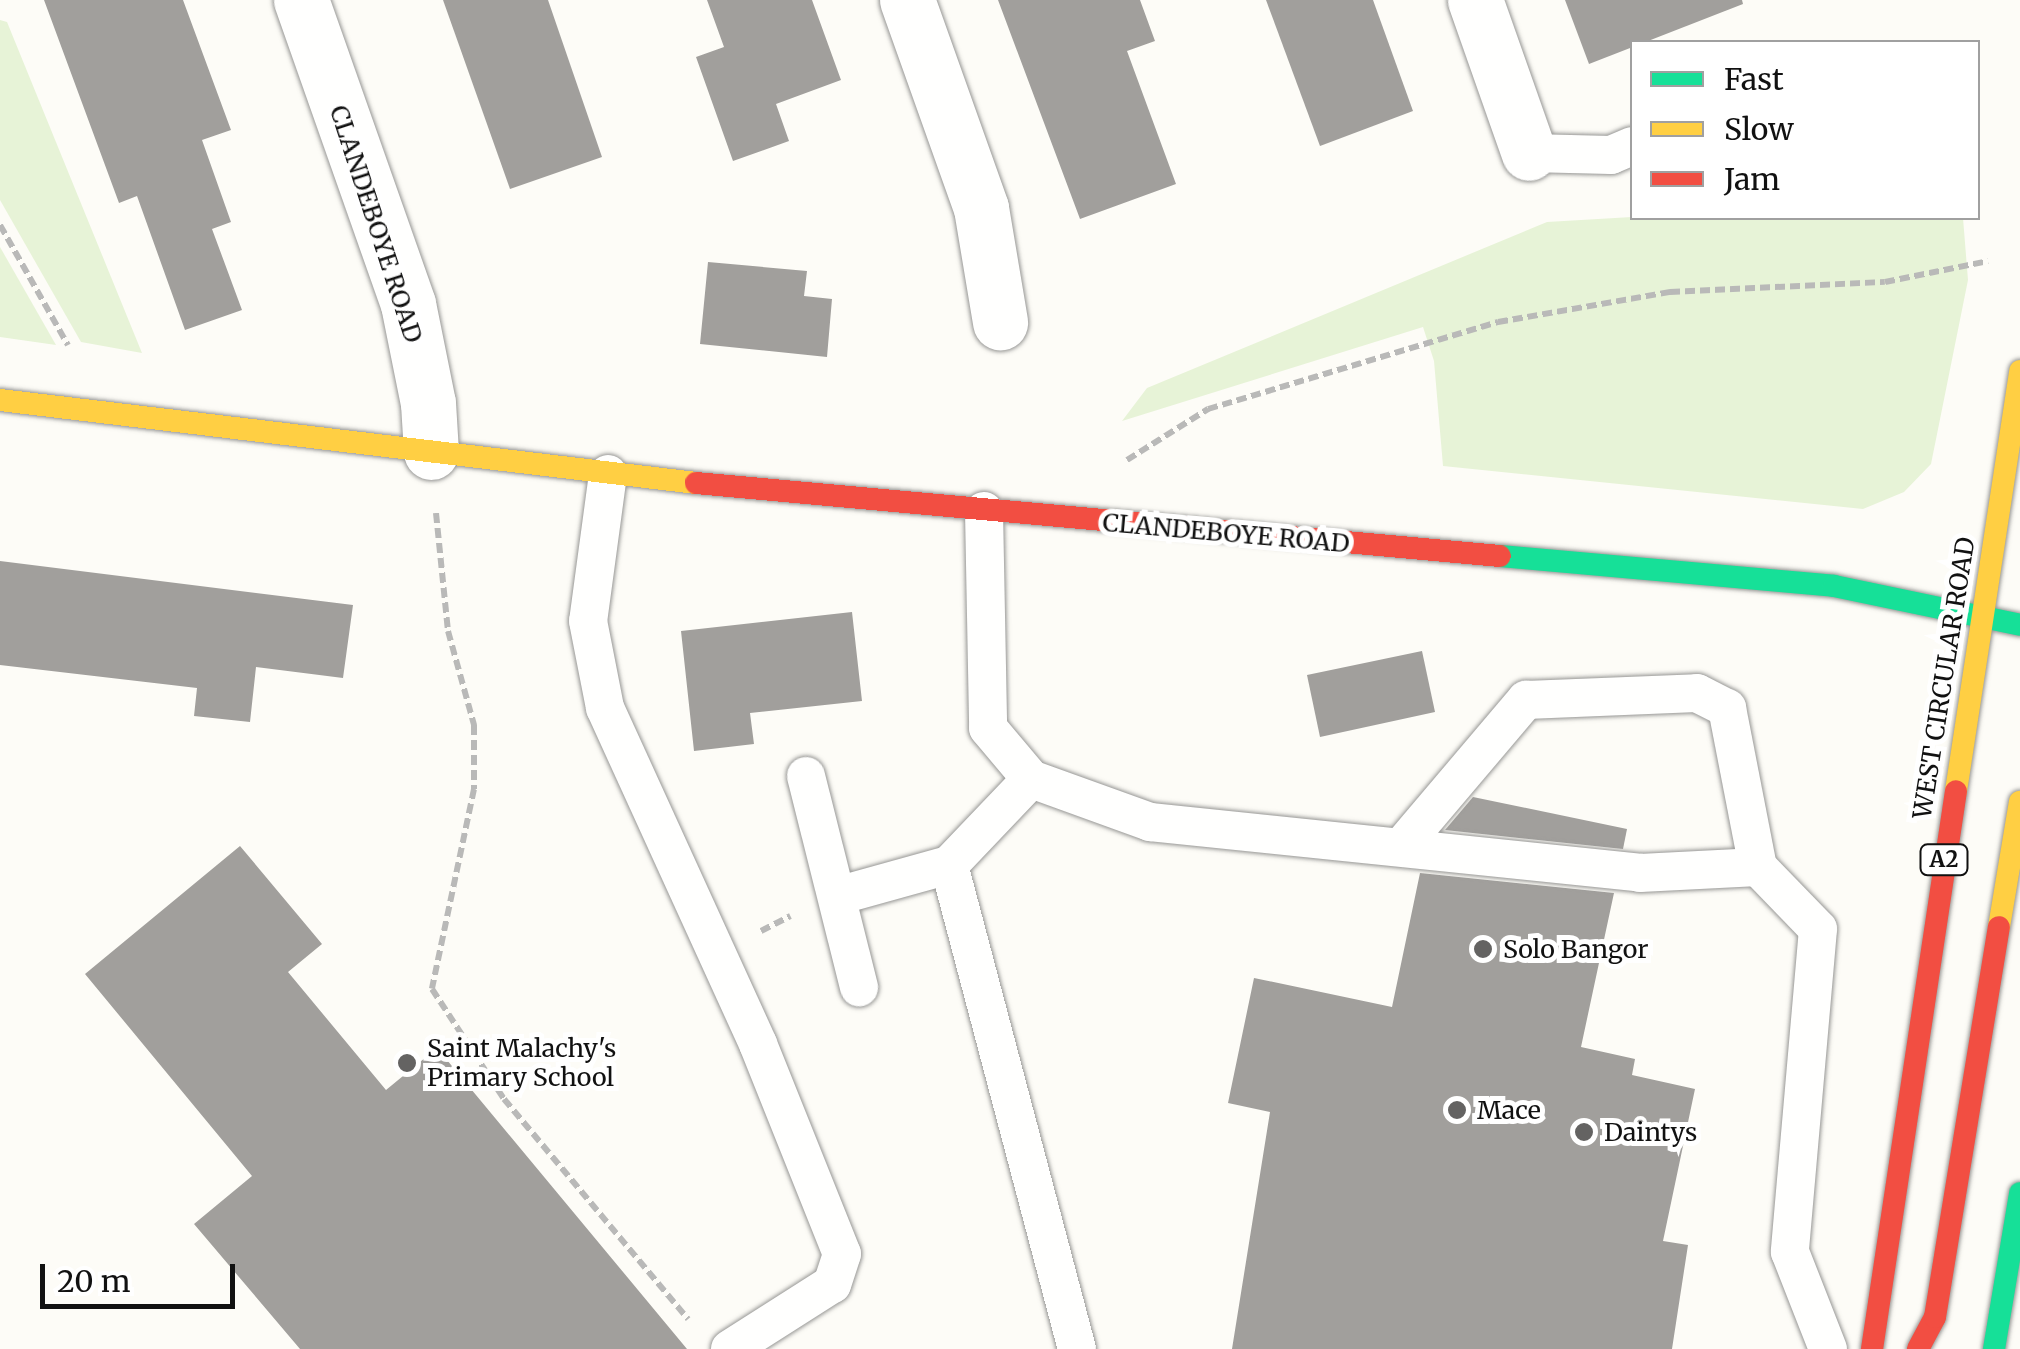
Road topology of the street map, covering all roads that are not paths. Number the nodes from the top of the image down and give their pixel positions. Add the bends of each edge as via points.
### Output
1 (301, 0) edge
2 (908, 0) edge
3 (1475, 0) edge
4 (1630, 147) edge
5 (1529, 152) joint
6 (1000, 322) dead end
7 (2020, 371) edge
8 (0, 400) edge
9 (431, 452) junction
10 (608, 474) junction
11 (984, 511) junction
12 (1980, 616) junction
13 (2020, 625) edge
14 (806, 776) dead end
15 (1031, 779) junction
16 (2020, 802) edge
17 (1402, 846) junction
18 (950, 865) junction
19 (1758, 867) junction
20 (837, 896) junction
21 (859, 988) dead end
22 (2020, 1193) edge
23 (716, 1342) edge
24 (1077, 1349) edge
25 (1828, 1349) edge
26 (1872, 1349) edge
27 (1918, 1349) edge
28 (1994, 1349) edge

1 - 9 street, CLANDEBOYE ROAD via 408,304
2 - 6 street via 981,208
3 - 5 street
4 - 5 lane via 1611,156
7 - 12 main road, WEST CIRCULAR ROAD / A2
8 - 9 main road, CLANDEBOYE ROAD
9 - 10 main road, CLANDEBOYE ROAD
10 - 11 main road, CLANDEBOYE ROAD
10 - 23 lane via 588,621 604,708 842,1254 832,1284
11 - 12 main road, CLANDEBOYE ROAD via 1834,586
11 - 15 lane via 988,728
12 - 13 main road, CLANDEBOYE ROAD
12 - 26 main road, WEST CIRCULAR ROAD / A2
14 - 20 lane
15 - 17 lane via 1150,822
15 - 18 lane
16 - 27 main road via 1935,1317
17 - 19 lane via 1640,873
17 - 19 lane via 1526,700 1698,693 1727,708
18 - 20 lane
18 - 24 lane
19 - 25 lane via 1818,929 1790,1252
20 - 21 lane
22 - 28 main road

